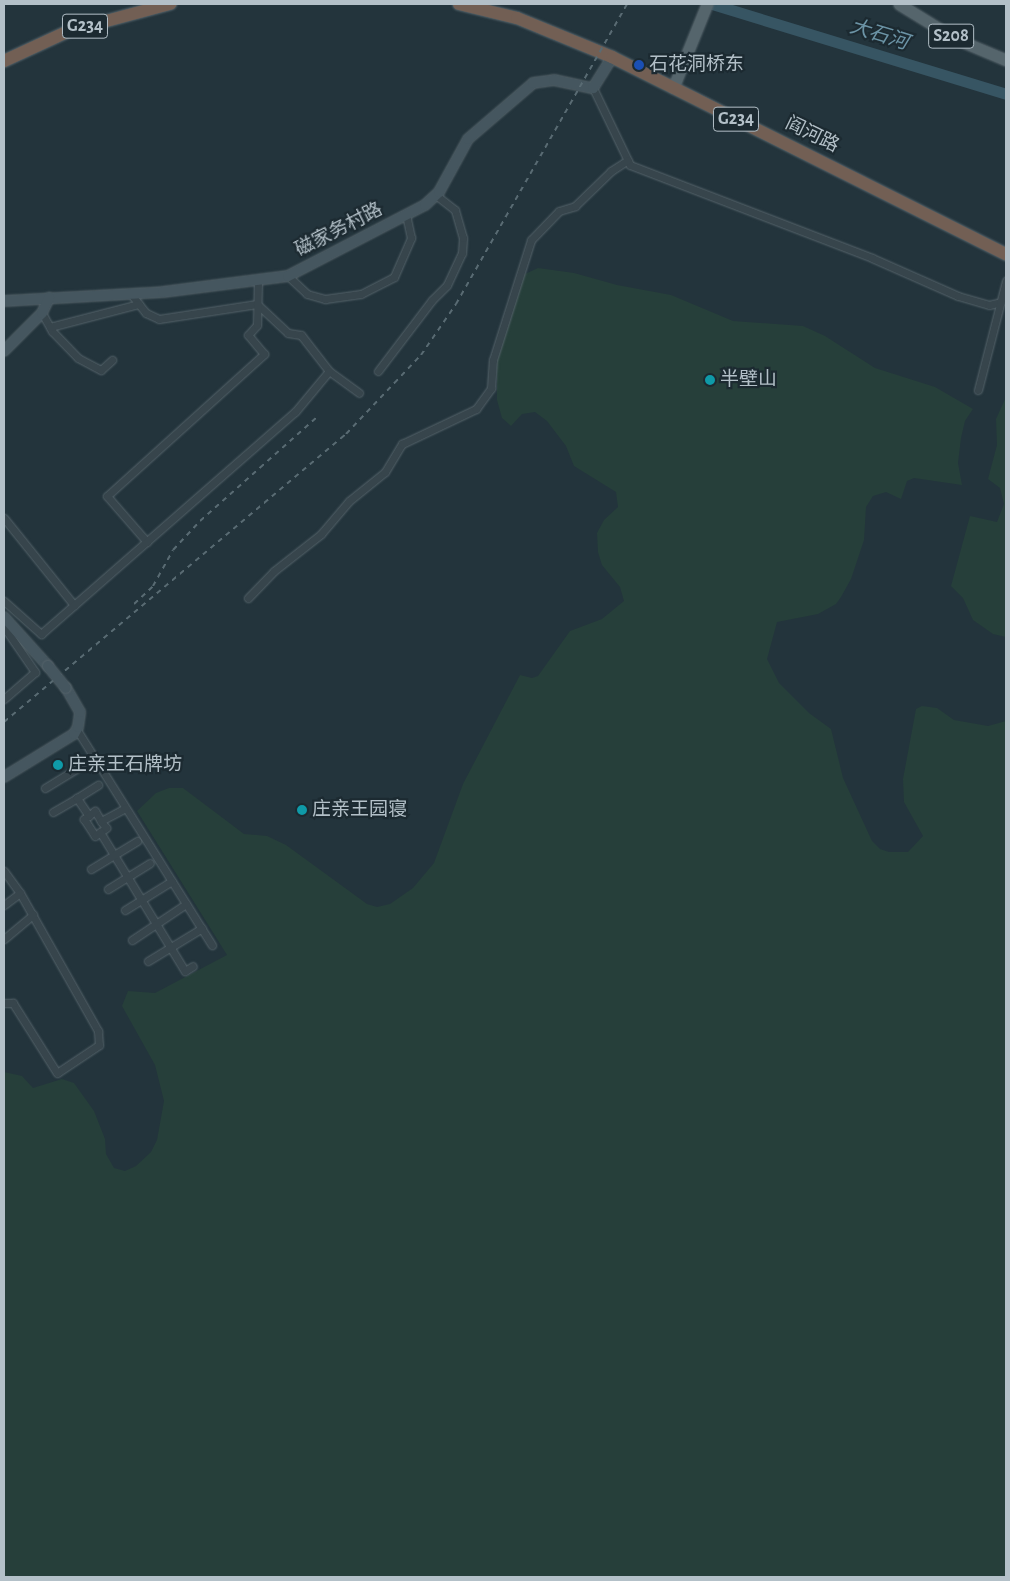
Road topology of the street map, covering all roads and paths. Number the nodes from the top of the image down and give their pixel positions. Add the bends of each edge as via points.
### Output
1 (170, 4) edge
2 (459, 4) edge
3 (707, 4) edge
4 (899, 4) edge
5 (612, 57) junction
6 (1006, 60) edge
7 (4, 61) edge
8 (593, 88) junction
9 (673, 88) junction
10 (628, 160) junction
11 (436, 195) junction
12 (406, 215) junction
13 (1006, 254) edge
14 (288, 276) junction
15 (258, 281) junction
16 (1006, 281) edge
17 (130, 294) junction
18 (49, 298) junction
19 (4, 301) edge
20 (1001, 302) junction
21 (139, 304) junction
22 (257, 304) junction
23 (42, 312) junction
24 (50, 327) junction
25 (4, 351) edge
26 (112, 360) dead end
27 (329, 370) junction
28 (378, 371) dead end
29 (978, 390) dead end
30 (358, 393) dead end
31 (4, 518) edge
32 (147, 542) junction
33 (248, 598) dead end
34 (4, 601) edge
35 (74, 605) junction
36 (4, 617) edge
37 (4, 627) edge
38 (4, 698) edge
39 (77, 730) junction
40 (94, 758) junction
41 (4, 777) edge
42 (98, 785) dead end
43 (45, 788) dead end
44 (77, 798) junction
45 (125, 808) junction
46 (53, 812) dead end
47 (89, 816) junction
48 (101, 821) junction
49 (100, 832) junction
50 (137, 841) dead end
51 (114, 855) junction
52 (150, 863) dead end
53 (91, 869) dead end
54 (4, 871) edge
55 (127, 877) junction
56 (172, 881) junction
57 (108, 889) dead end
58 (20, 893) junction
59 (141, 900) junction
60 (186, 904) junction
61 (4, 905) edge
62 (125, 910) dead end
63 (33, 915) junction
64 (156, 924) junction
65 (202, 928) junction
66 (4, 940) edge
67 (132, 940) dead end
68 (212, 945) dead end
69 (170, 948) junction
70 (148, 961) dead end
71 (193, 966) dead end
72 (4, 1003) edge

1 - 7 highway, G234 via 69,31
2 - 5 highway, 阎河路 / G234 via 517,18
3 - 9 main road
4 - 6 main road, S208 via 956,39
5 - 8 street
5 - 9 highway, 阎河路 / G234
8 - 10 street
8 - 11 street, 磁家务村路 via 554,80 533,83 468,139
9 - 13 highway, 阎河路 / G234
10 - 20 street via 630,165 872,258 958,296 989,305
10 - 33 street via 611,170 575,206 559,211 531,240 493,360 491,388 476,409 402,444 385,472 349,501 321,534 274,571
11 - 12 street, 磁家务村路
11 - 28 street via 455,210 463,238 462,253 447,285
12 - 14 street, 磁家务村路
12 - 14 street via 411,238 394,277 361,294 325,299 307,294
14 - 15 street, 磁家务村路
15 - 17 street, 磁家务村路
15 - 22 street
16 - 20 street
17 - 18 street, 磁家务村路
17 - 21 street
18 - 19 street, 磁家务村路
18 - 23 street
20 - 29 street
21 - 22 street via 146,313 159,319
21 - 24 street
22 - 27 street via 288,333 301,335
22 - 32 street via 257,324 248,336 264,354 107,496
23 - 24 street
23 - 25 street
24 - 26 street via 78,358 101,370
27 - 30 street
27 - 32 street via 295,412
31 - 35 street
32 - 35 street
34 - 35 street via 41,634
36 - 39 street, bridge via 48,666 78,706 80,720
37 - 38 street via 35,672
39 - 40 street
39 - 41 street
40 - 43 street
40 - 45 street
42 - 44 street
44 - 46 street
44 - 47 street
45 - 48 street
45 - 56 street
47 - 48 street via 95,812
47 - 49 street via 84,819 95,836
48 - 49 street via 106,828
49 - 51 street
50 - 51 street
51 - 53 street
51 - 55 street
52 - 55 street
54 - 58 street
55 - 57 street
55 - 59 street
56 - 59 street
56 - 60 street
58 - 61 street
58 - 63 street
59 - 62 street
59 - 64 street
60 - 64 street
60 - 65 street
63 - 66 street
63 - 72 street via 98,1031 99,1045 57,1073 13,1003
64 - 67 street
64 - 69 street
65 - 68 street
65 - 69 street
69 - 70 street
69 - 71 street via 185,971

